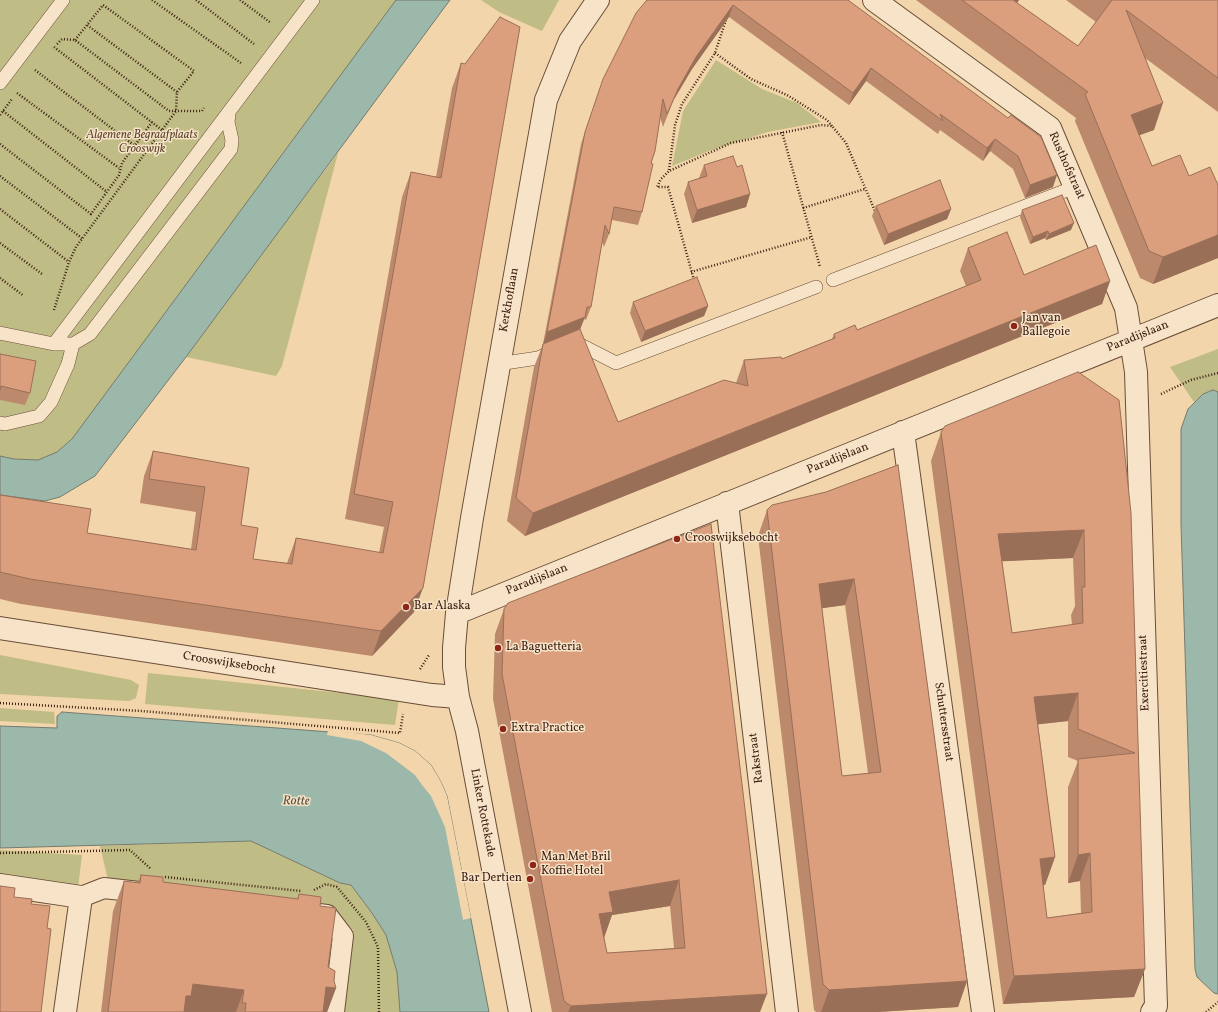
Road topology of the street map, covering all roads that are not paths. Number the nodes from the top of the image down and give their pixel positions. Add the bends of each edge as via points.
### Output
1 (63, 0) edge
2 (313, 0) edge
3 (598, 0) edge
4 (874, 0) edge
5 (0, 83) edge
6 (229, 114) junction
7 (1075, 187) junction
8 (832, 280) dead end
9 (816, 287) dead end
10 (1218, 305) edge
11 (0, 333) edge
12 (1132, 339) junction
13 (54, 344) junction
14 (73, 344) junction
15 (498, 364) junction
16 (0, 423) edge
17 (903, 432) junction
18 (727, 503) junction
19 (457, 613) junction
20 (0, 628) edge
21 (458, 697) junction
22 (0, 885) edge
23 (165, 896) edge
24 (81, 897) junction
25 (289, 910) edge
26 (1158, 1010) edge
27 (65, 1012) edge
28 (334, 1012) edge
29 (520, 1012) edge
30 (787, 1012) edge
31 (983, 1012) edge

1 - 5 lane
2 - 6 lane
3 - 15 street, Kerkhoflaan via 570,41 546,100
4 - 7 street, Rusthofstraat via 1050,128
6 - 13 lane
6 - 14 lane via 231,149 90,334
7 - 8 lane
7 - 12 street, Rusthofstraat via 1126,308
9 - 15 lane via 616,363 575,342 538,358
10 - 12 street, Paradijslaan
11 - 13 lane
12 - 17 street, Paradijslaan
12 - 26 street, Exercitiestraat via 1137,400
13 - 14 lane
14 - 16 lane via 68,364 52,402 39,416
15 - 19 street, Kerkhoflaan
17 - 18 street, Paradijslaan
17 - 31 street, Schuttersstraat
18 - 19 street, Paradijslaan
18 - 30 street, Rakstraat
19 - 21 street, Linker Rottekade via 454,654
20 - 21 street, Crooswijksebocht
21 - 29 street, Linker Rottekade via 467,731
22 - 24 street
23 - 24 street via 104,888
24 - 27 street
25 - 28 street via 327,915 343,936

